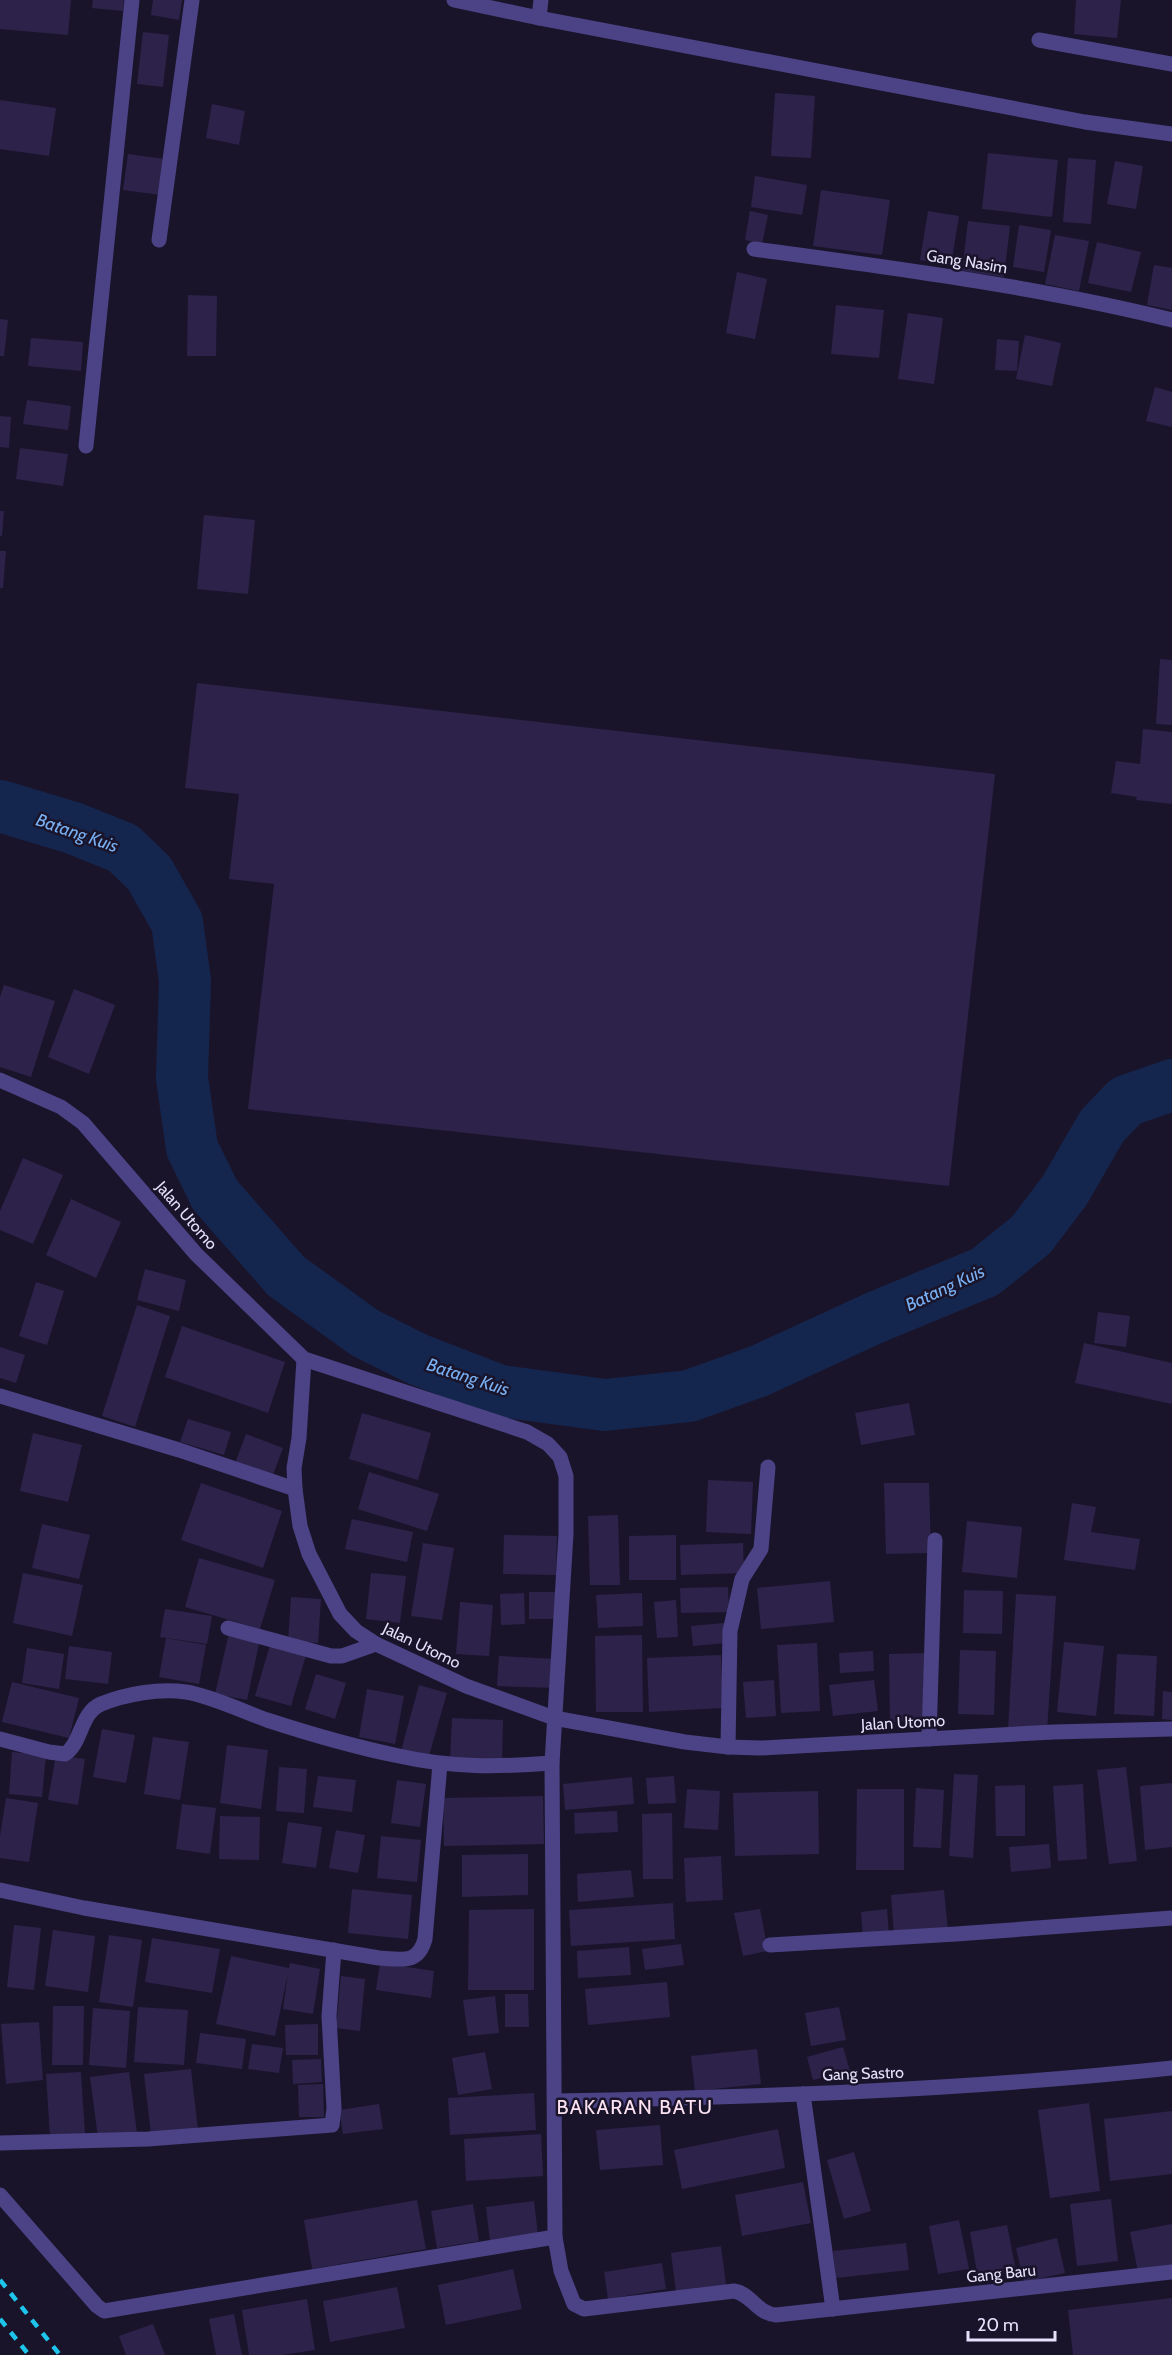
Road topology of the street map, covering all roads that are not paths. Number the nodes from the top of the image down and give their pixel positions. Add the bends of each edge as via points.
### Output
1 (132, 0) edge
2 (192, 0) edge
3 (454, 0) edge
4 (541, 0) edge
5 (539, 18) junction
6 (1039, 40) dead end
7 (1172, 64) edge
8 (1172, 134) edge
9 (159, 240) dead end
10 (754, 249) dead end
11 (1172, 320) edge
12 (86, 446) dead end
13 (0, 1080) edge
14 (304, 1359) junction
15 (0, 1396) edge
16 (768, 1467) dead end
17 (295, 1489) junction
18 (935, 1540) dead end
19 (228, 1628) dead end
20 (376, 1644) junction
21 (554, 1718) junction
22 (1172, 1729) edge
23 (929, 1739) junction
24 (0, 1740) edge
25 (728, 1747) junction
26 (552, 1763) junction
27 (440, 1764) junction
28 (0, 1890) edge
29 (1172, 1918) edge
30 (770, 1945) dead end
31 (334, 1950) junction
32 (1172, 2068) edge
33 (803, 2094) junction
34 (555, 2101) junction
35 (0, 2143) edge
36 (0, 2195) edge
37 (555, 2237) junction
38 (1172, 2272) edge
39 (833, 2309) junction

1 - 12 street
2 - 9 street
3 - 5 street
4 - 5 street
5 - 8 street via 1085,122
6 - 7 street
10 - 11 street, Gang Nasim via 950,276
13 - 14 street, Jalan Utomo via 61,1107 83,1123 196,1254
14 - 17 street, Jalan Utomo
14 - 21 street via 527,1432 548,1444 560,1457 566,1476 566,1534
15 - 17 street
16 - 25 street via 762,1544 742,1579 730,1631
17 - 20 street, Jalan Utomo via 309,1554 340,1614
18 - 23 street
19 - 20 street via 331,1656
20 - 21 street, Jalan Utomo via 466,1686
21 - 25 street, Jalan Utomo
21 - 26 street
22 - 23 street, Jalan Utomo
23 - 25 street, Jalan Utomo
24 - 27 street via 65,1754 74,1746 96,1707 135,1695 187,1692 275,1722 396,1756
26 - 27 street via 495,1767
26 - 34 street
27 - 31 street via 426,1932 421,1951 405,1960
28 - 31 street
29 - 30 street
31 - 35 street via 329,2016 332,2125 148,2139
32 - 33 street, Gang Sastro via 1054,2081
33 - 34 street, Gang Sastro
33 - 39 street
34 - 37 street
36 - 37 street via 104,2311
37 - 39 street, Gang Baru via 567,2290 580,2308 734,2291 742,2293 766,2314
38 - 39 street, Gang Baru

